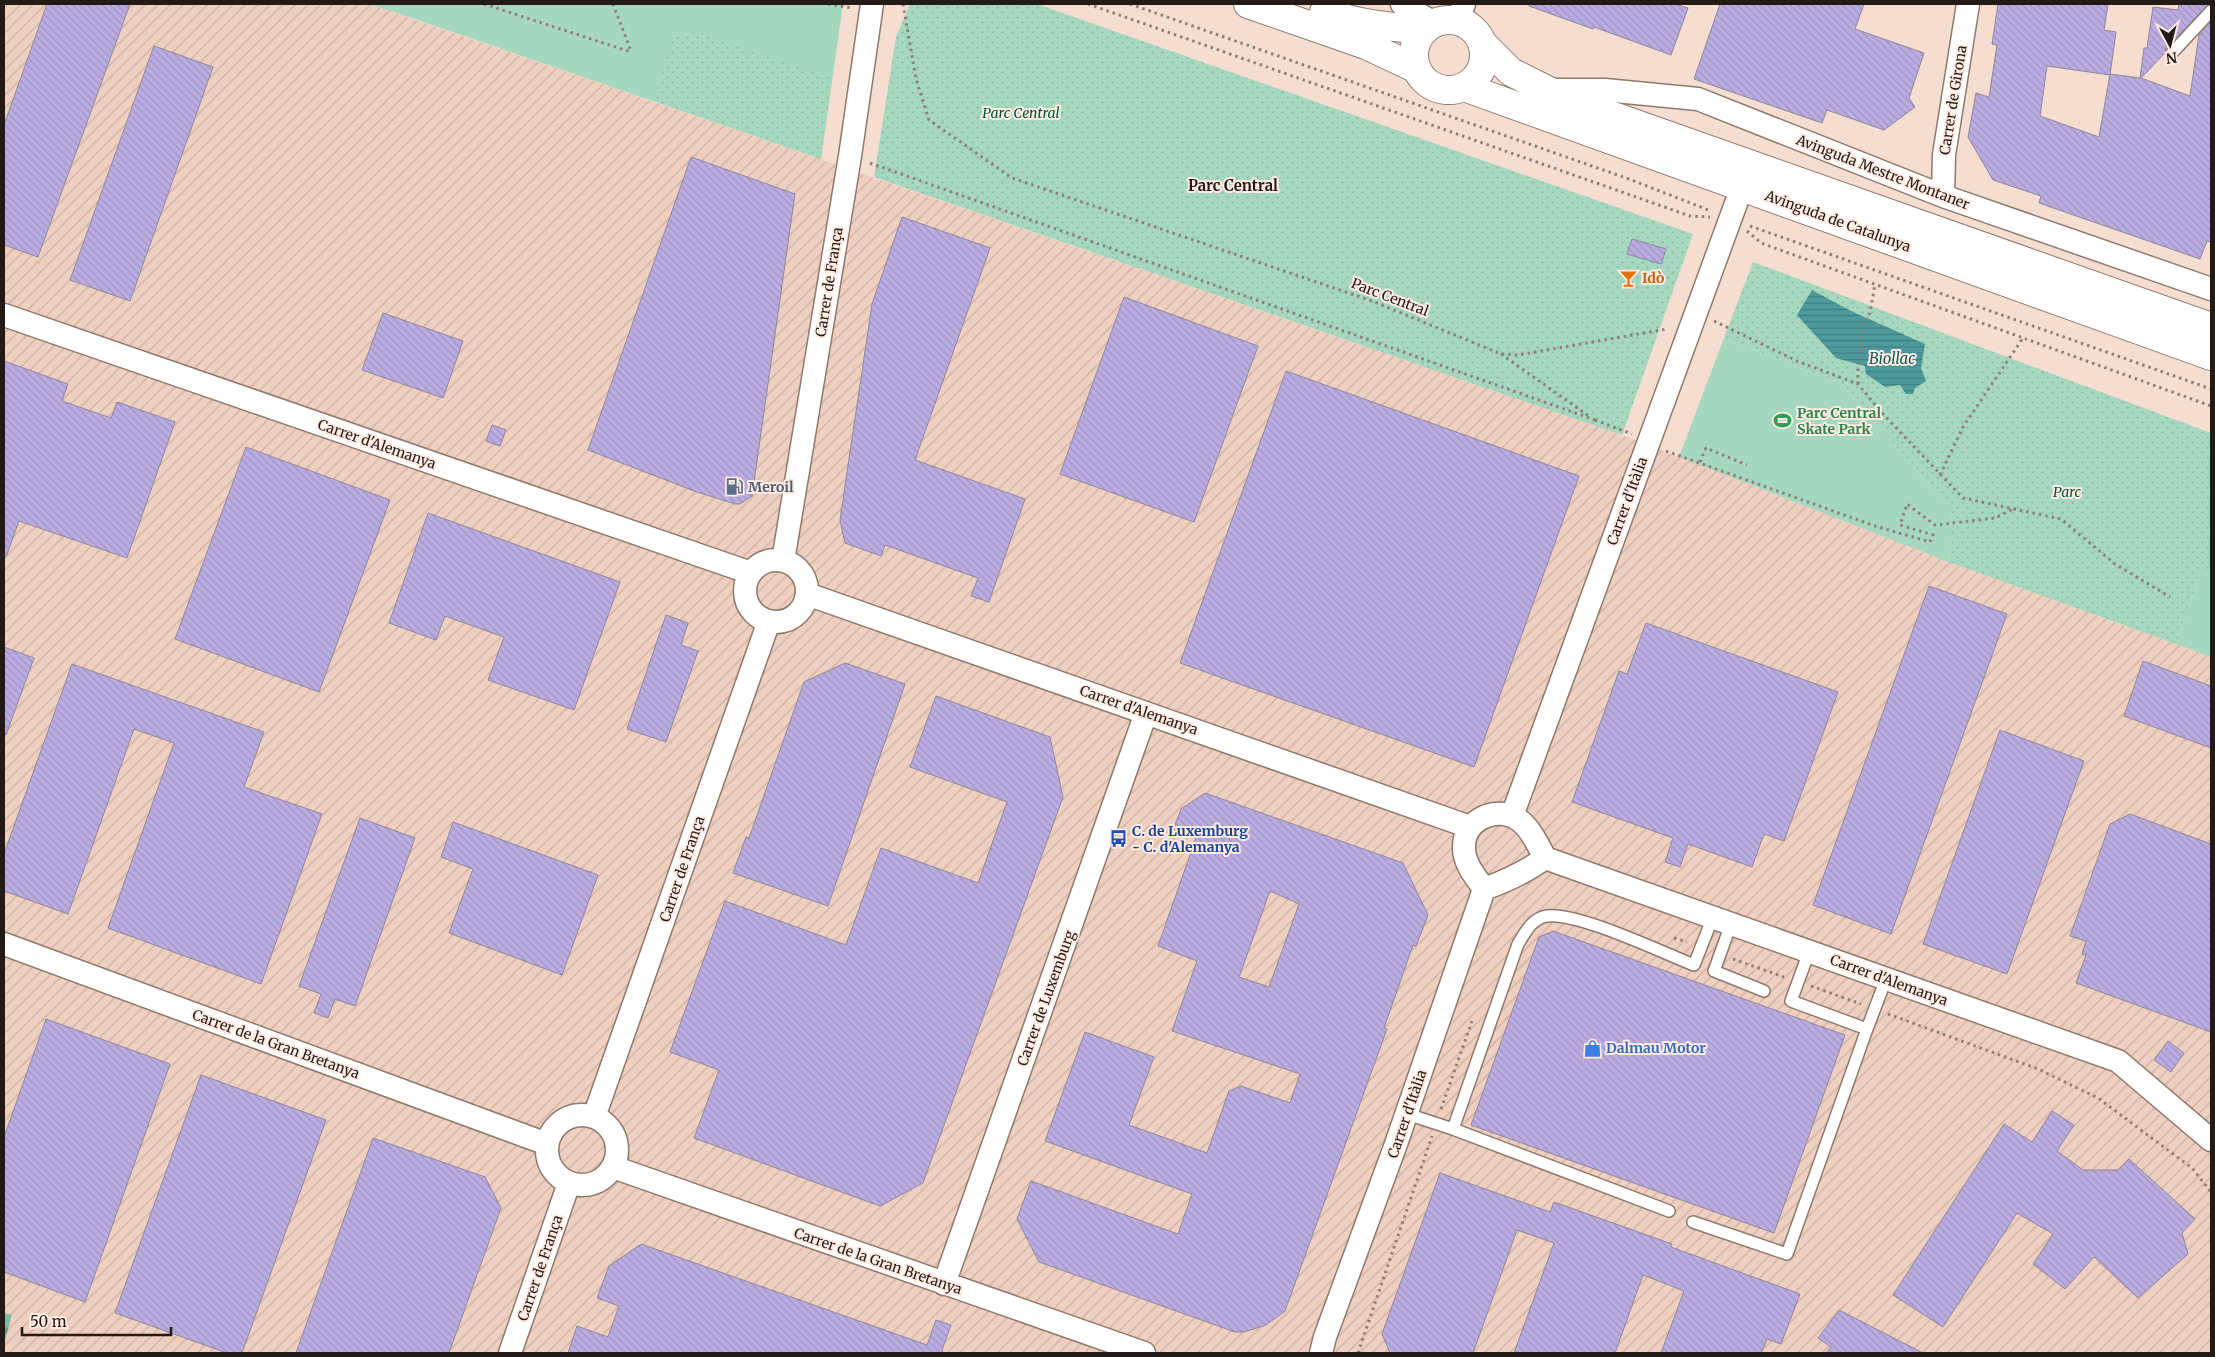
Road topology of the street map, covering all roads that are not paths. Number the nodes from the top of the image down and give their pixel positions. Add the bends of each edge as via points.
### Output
1 (872, 4) edge
2 (1248, 4) edge
3 (1302, 4) edge
4 (1402, 4) edge
5 (1968, 4) edge
6 (2211, 11) edge
7 (1445, 19) edge
8 (1483, 44) junction
9 (2172, 53) dead end
10 (1417, 69) junction
11 (1464, 87) junction
12 (1549, 91) junction
13 (1742, 187) junction
14 (1943, 196) junction
15 (2211, 288) edge
16 (4, 315) edge
17 (2211, 327) edge
18 (2211, 356) edge
19 (783, 561) junction
20 (751, 573) junction
21 (807, 594) junction
22 (770, 620) junction
23 (1146, 713) junction
24 (1512, 816) junction
25 (1470, 827) junction
26 (1545, 858) junction
27 (1484, 889) junction
28 (1722, 921) junction
29 (4, 944) edge
30 (1809, 952) junction
31 (1886, 979) junction
32 (1764, 991) dead end
33 (1867, 1029) junction
34 (1407, 1114) junction
35 (594, 1117) junction
36 (1453, 1129) junction
37 (2211, 1140) edge
38 (547, 1144) junction
39 (613, 1167) junction
40 (569, 1183) junction
41 (1669, 1212) dead end
42 (1694, 1222) dead end
43 (944, 1284) junction
44 (1321, 1348) edge
45 (510, 1353) edge
46 (1144, 1353) edge

1 - 19 street, Carrer de França
2 - 10 street via 1366,45
3 - 7 street via 1349,21 1385,27
4 - 7 street
5 - 14 street, Carrer de Girona via 1944,155
6 - 9 lane
7 - 8 street via 1468,26
7 - 10 street via 1418,38 1414,59
8 - 11 street via 1481,69
8 - 12 street, Avinguda de Catalunya via 1511,72
10 - 11 street via 1428,84 1437,88 1455,90
11 - 13 street, Avinguda de Catalunya
12 - 14 street, Avinguda Mestre Montaner via 1605,90 1698,99
12 - 17 street, Avinguda de Catalunya
13 - 18 street, Avinguda de Catalunya
13 - 24 street, Carrer d'Itàlia via 1694,319 1657,445
14 - 15 street, Avinguda Mestre Montaner
16 - 20 street, Carrer d'Alemanya
19 - 20 street via 768,561
19 - 21 street via 801,573
20 - 22 street via 746,584 747,602 758,616
21 - 22 street via 803,606 794,616 782,621
21 - 23 street, Carrer d'Alemanya
22 - 35 street, Carrer de França
23 - 25 street, Carrer d'Alemanya
23 - 43 street, Carrer de Luxemburg
24 - 25 street via 1489,814
24 - 26 street via 1527,827
25 - 27 street via 1465,837 1465,858
26 - 27 street via 1505,882
26 - 28 street, Carrer d'Alemanya
27 - 34 street, Carrer d'Itàlia
28 - 30 street, Carrer d'Alemanya
28 - 32 lane via 1720,954 1714,971
28 - 36 lane via 1701,947 1694,965 1576,918 1547,916 1530,924 1518,944
29 - 38 street, Carrer de la Gran Bretanya
30 - 31 street, Carrer d'Alemanya
30 - 33 lane via 1791,1001
31 - 33 lane
31 - 37 street, Carrer d'Alemanya via 2118,1061
33 - 42 lane via 1787,1254
34 - 36 lane
34 - 44 street, Carrer d'Itàlia
35 - 38 street via 566,1118 555,1127
35 - 39 street via 607,1125 615,1138 617,1153
36 - 41 lane
38 - 40 street via 546,1154 551,1168
39 - 40 street via 594,1183
39 - 43 street, Carrer de la Gran Bretanya
40 - 45 street, Carrer de França
43 - 46 street, Carrer de la Gran Bretanya

